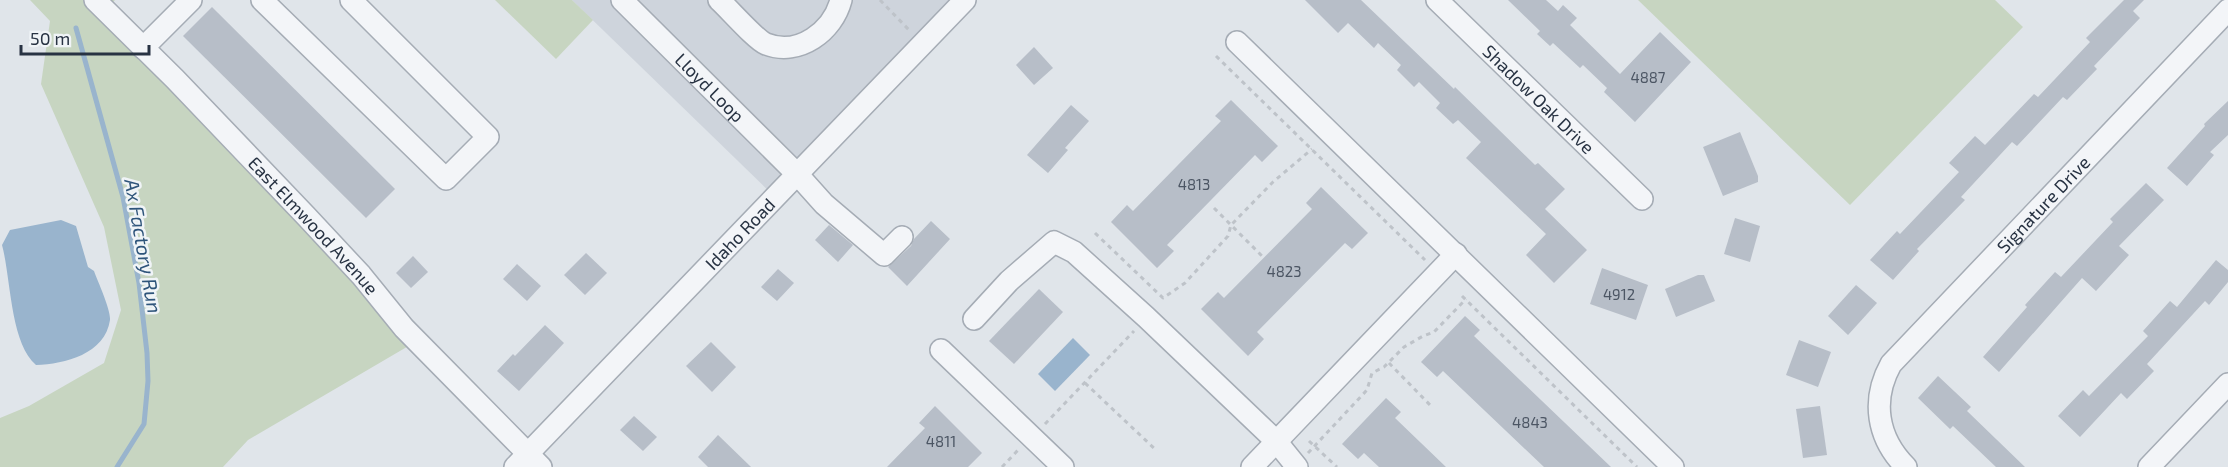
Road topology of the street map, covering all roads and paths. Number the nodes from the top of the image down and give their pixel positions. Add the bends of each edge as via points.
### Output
1 (95, 0) edge
2 (191, 0) edge
3 (262, 0) edge
4 (351, 0) edge
5 (622, 0) edge
6 (719, 0) edge
7 (841, 0) edge
8 (880, 0) edge
9 (965, 0) edge
10 (1437, 0) edge
11 (2228, 10) edge
12 (912, 33) dead end
13 (1237, 42) dead end
14 (143, 48) junction
15 (1216, 56) dead end
16 (1312, 149) junction
17 (798, 175) junction
18 (1642, 199) dead end
19 (1214, 208) dead end
20 (1231, 225) junction
21 (1095, 232) dead end
22 (902, 237) dead end
23 (1456, 254) junction
24 (1262, 256) dead end
25 (1425, 260) dead end
26 (1462, 296) dead end
27 (1466, 299) junction
28 (1146, 317) junction
29 (974, 319) dead end
30 (941, 350) dead end
31 (1389, 363) junction
32 (1085, 383) junction
33 (2228, 384) edge
34 (1433, 408) dead end
35 (1032, 437) junction
36 (1276, 441) junction
37 (1309, 441) dead end
38 (1315, 446) junction
39 (1157, 452) dead end
40 (528, 463) edge
41 (1297, 466) edge
42 (1002, 467) edge
43 (1063, 467) edge
44 (1252, 467) edge
45 (1337, 467) edge
46 (1637, 467) edge
47 (1673, 467) edge
48 (1906, 467) edge
49 (2149, 467) edge

1 - 14 street, East Elmwood Avenue
2 - 14 street
3 - 4 street via 446,179 488,137
5 - 17 street, Lloyd Loop
6 - 7 street via 765,44 782,47 794,46 824,31
8 - 12 path
9 - 17 street, Idaho Road
10 - 18 street, Shadow Oak Drive
11 - 48 street, Signature Drive via 1897,357 1885,375 1878,410 1884,438
13 - 23 street
14 - 40 street, East Elmwood Avenue via 345,258
15 - 16 path
16 - 20 path
16 - 25 path
17 - 22 street, Lloyd Loop via 824,204 884,255
17 - 40 street, Idaho Road
19 - 20 path
20 - 21 path via 1228,236 1214,253 1185,283 1163,298
20 - 24 path
23 - 36 street
23 - 47 street
26 - 27 path
27 - 31 path via 1434,332 1404,347
27 - 46 path
28 - 29 street via 1074,252 1054,242 1009,281
28 - 32 path
28 - 36 street
30 - 35 street
31 - 34 path
31 - 38 path via 1371,373 1367,390
32 - 35 path
32 - 39 path
33 - 49 street
35 - 42 path
35 - 43 street
36 - 41 street
36 - 44 street
37 - 38 path
38 - 41 path
38 - 45 path

